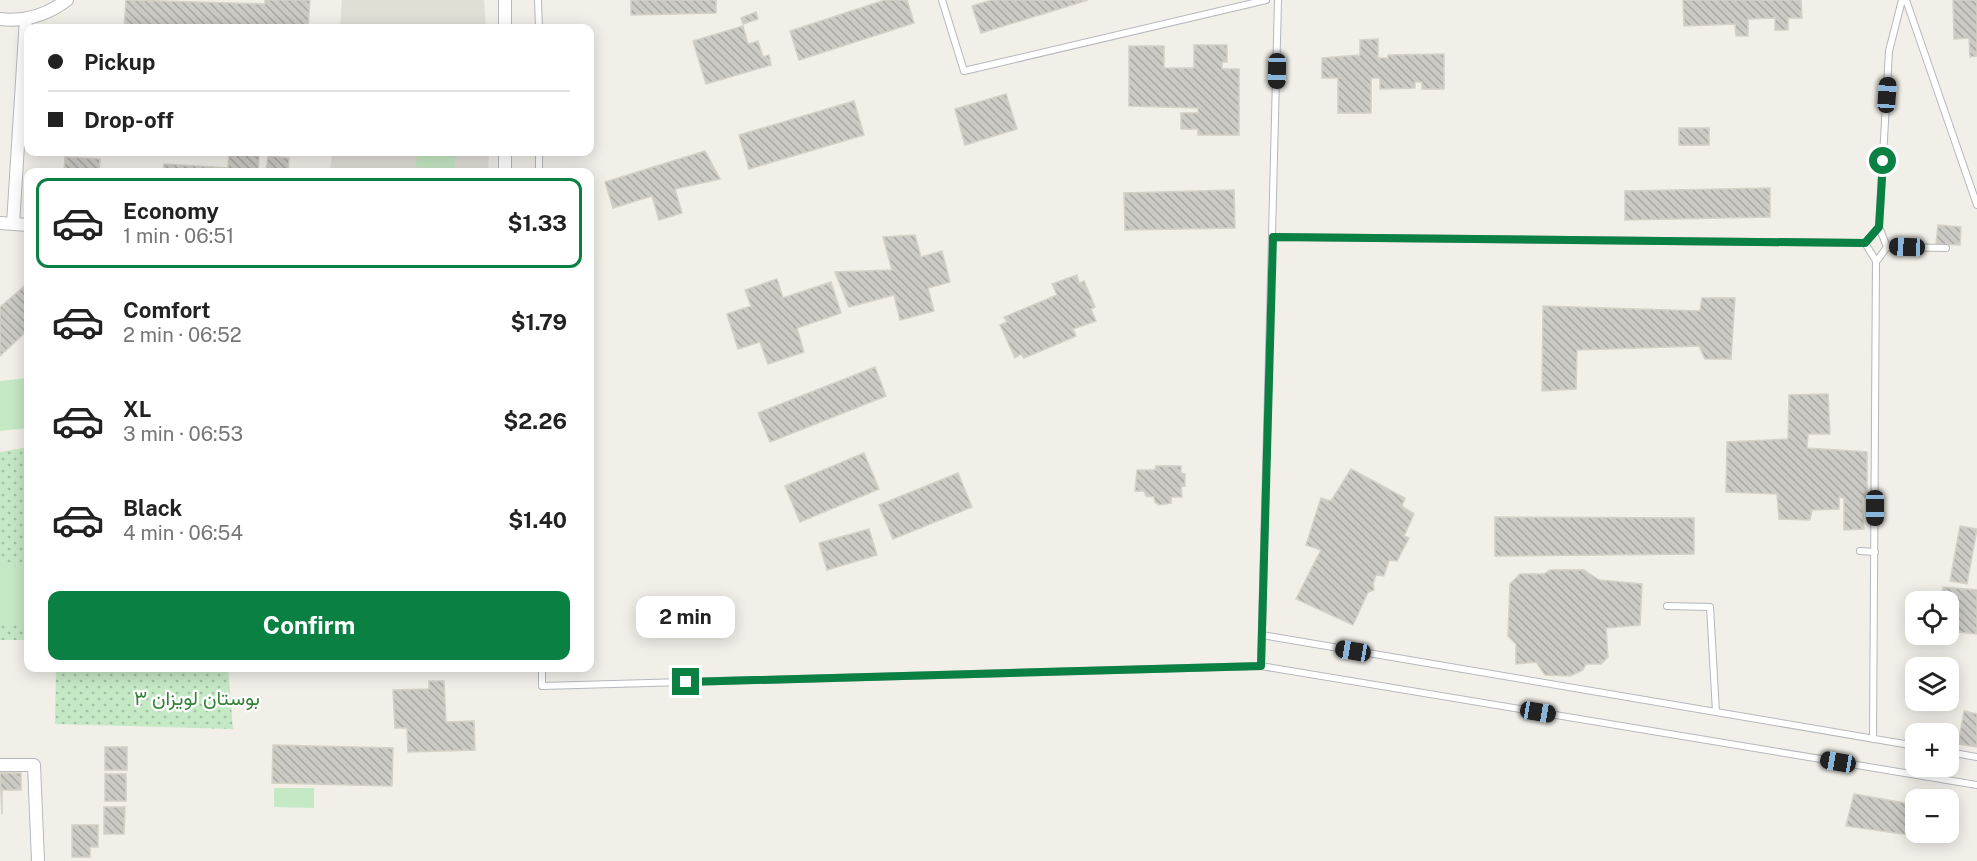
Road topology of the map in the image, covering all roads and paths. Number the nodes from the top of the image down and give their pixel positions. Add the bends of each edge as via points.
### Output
1 (67, 0) edge
2 (505, 0) edge
3 (538, 0) edge
4 (942, 0) edge
5 (1266, 0) edge
6 (1278, 0) edge
7 (1904, 0) edge
8 (0, 19) edge
9 (26, 19) junction
10 (26, 24) edge
11 (505, 24) edge
12 (538, 24) edge
13 (24, 113) edge
14 (1977, 205) edge
15 (6, 224) edge
16 (24, 225) edge
17 (1879, 227) junction
18 (1273, 237) junction
19 (1865, 243) junction
20 (1887, 247) junction
21 (1946, 248) dead end
22 (1876, 262) junction
23 (1860, 551) dead end
24 (1875, 552) junction
25 (1667, 606) dead end
26 (1262, 635) junction
27 (1261, 666) junction
28 (542, 672) edge
29 (1716, 712) junction
30 (1873, 739) junction
31 (1905, 744) edge
32 (1959, 754) edge
33 (1977, 756) edge
34 (0, 765) edge
35 (1977, 785) edge
36 (38, 861) edge

1 - 9 street via 54,10
2 - 11 street
3 - 12 lane
4 - 5 lane via 964,71
6 - 18 lane
7 - 14 lane
7 - 17 lane via 1889,51
8 - 9 street
9 - 10 street
13 - 15 street
15 - 16 street
17 - 19 lane
17 - 20 lane
18 - 19 lane
18 - 26 lane
19 - 22 lane
20 - 21 lane
20 - 22 lane
22 - 24 lane
23 - 24 lane
24 - 30 lane
25 - 29 lane via 1710,607
26 - 27 lane
26 - 29 lane
27 - 28 lane via 542,686
27 - 35 lane
29 - 30 lane
30 - 31 lane
32 - 33 lane
34 - 36 street via 34,765

